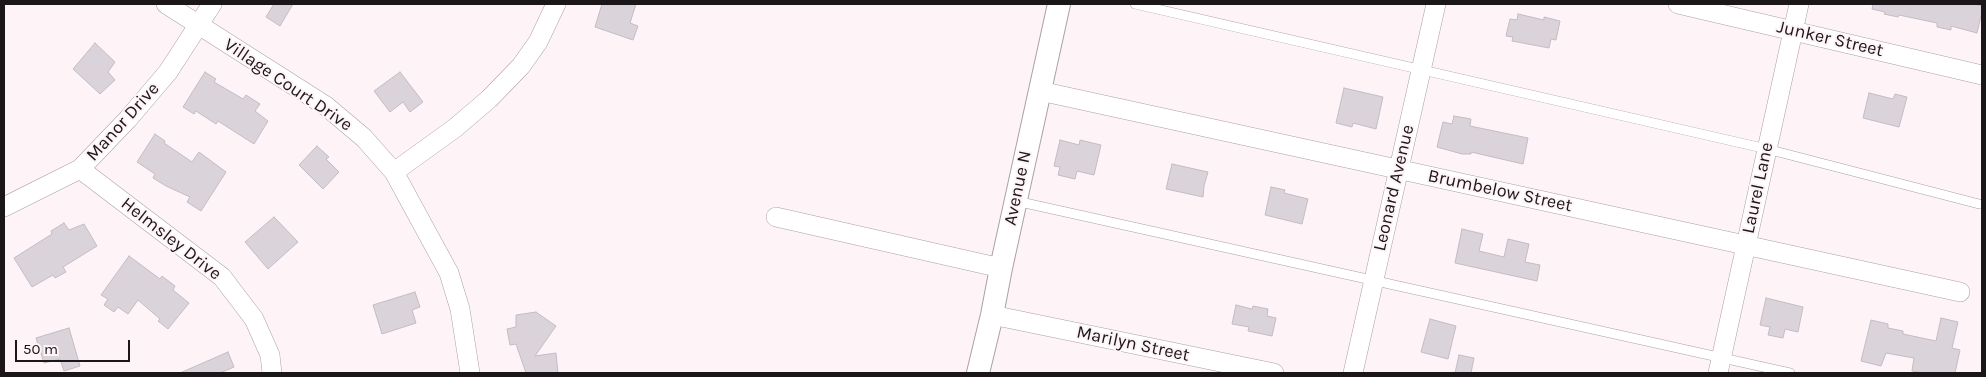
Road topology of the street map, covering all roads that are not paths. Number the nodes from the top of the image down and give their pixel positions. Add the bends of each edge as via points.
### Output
1 (166, 4) edge
2 (212, 4) edge
3 (556, 4) edge
4 (1060, 4) edge
5 (1135, 4) edge
6 (1436, 4) edge
7 (1678, 4) edge
8 (1799, 4) edge
9 (199, 25) junction
10 (1793, 31) junction
11 (1421, 69) junction
12 (1982, 75) edge
13 (1040, 91) junction
14 (1767, 149) junction
15 (80, 169) junction
16 (1398, 169) junction
17 (394, 172) junction
18 (1015, 201) junction
19 (1979, 204) dead end
20 (4, 207) edge
21 (776, 217) dead end
22 (1746, 245) junction
23 (1001, 268) junction
24 (1374, 280) junction
25 (1960, 292) dead end
26 (992, 315) junction
27 (1720, 366) edge
28 (272, 373) edge
29 (470, 373) edge
30 (978, 373) edge
31 (1274, 373) edge
32 (1353, 373) edge
33 (1790, 373) edge

1 - 9 street, Village Court Drive
2 - 9 street, Manor Drive
3 - 17 street via 538,42 521,66 455,128
4 - 13 street, Avenue N
5 - 11 lane
6 - 11 street, Leonard Avenue
7 - 10 street, Junker Street
8 - 10 street, Laurel Lane
9 - 15 street, Manor Drive via 168,72
9 - 17 street, Village Court Drive via 326,106 364,138
10 - 12 street, Junker Street
10 - 14 street, Laurel Lane
11 - 14 lane
11 - 16 street, Leonard Avenue
13 - 16 street, Brumbelow Street
13 - 18 street, Avenue N
14 - 19 lane
14 - 22 street, Laurel Lane
15 - 20 street, Manor Drive
15 - 28 street, Helmsley Drive via 222,277 254,319 270,355
16 - 22 street, Brumbelow Street
16 - 24 street, Leonard Avenue
17 - 29 street, Village Court Drive via 448,273 460,309
18 - 23 street, Avenue N
18 - 24 lane
21 - 23 street
22 - 25 street, Brumbelow Street
22 - 27 street, Laurel Lane
23 - 26 street, Avenue N
24 - 27 lane
24 - 32 street, Leonard Avenue
26 - 30 street, Avenue N
26 - 31 street, Marilyn Street
27 - 33 lane

